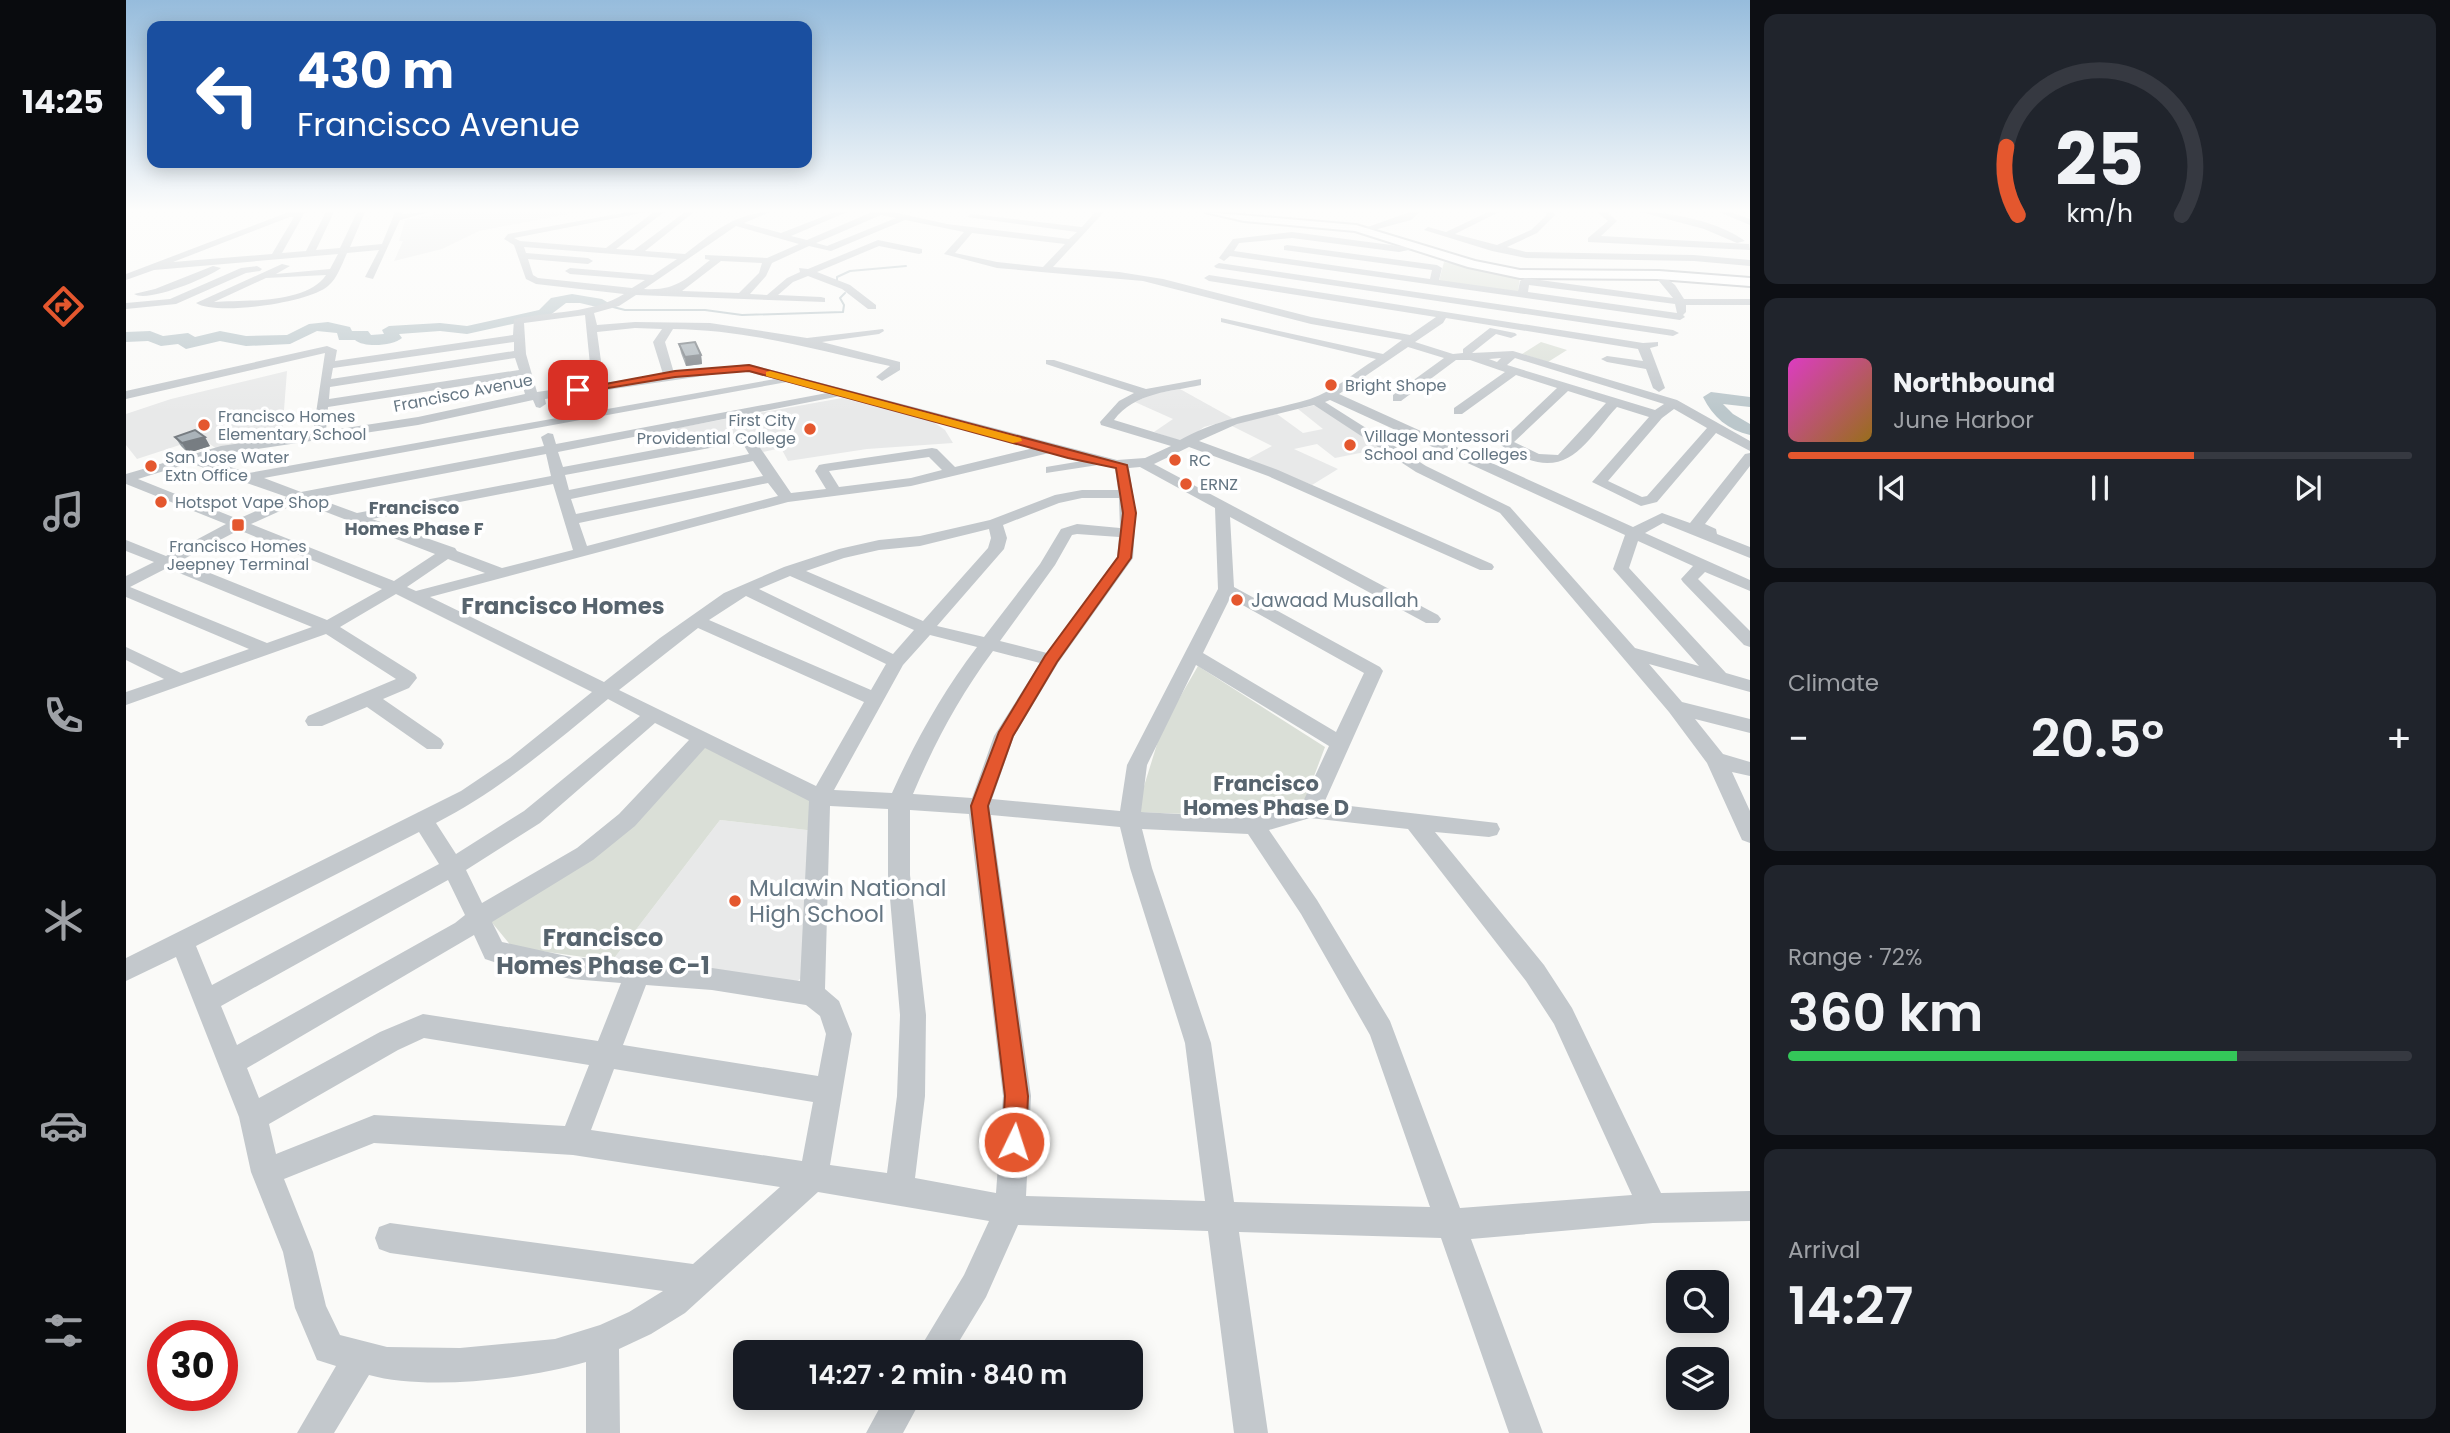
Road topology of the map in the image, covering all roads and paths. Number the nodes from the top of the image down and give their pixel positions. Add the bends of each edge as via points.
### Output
1 (190, 279) edge
2 (224, 279) edge
3 (258, 279) edge
4 (316, 279) edge
5 (326, 279) edge
6 (532, 279) edge
7 (655, 279) edge
8 (692, 279) edge
9 (755, 279) edge
10 (795, 279) edge
11 (826, 279) edge
12 (1113, 279) edge
13 (1208, 279) edge
14 (1214, 279) edge
15 (1307, 279) edge
16 (1412, 279) edge
17 (1435, 279) edge
18 (1663, 279) edge
19 (1709, 279) edge
20 (148, 282) dead end
21 (1434, 282) junction
22 (1750, 282) edge
23 (1236, 283) junction
24 (783, 285) junction
25 (1472, 288) junction
26 (1200, 289) junction
27 (126, 290) edge
28 (640, 290) junction
29 (227, 292) junction
30 (1404, 293) junction
31 (686, 294) junction
32 (1522, 295) junction
33 (126, 296) edge
34 (742, 296) junction
35 (770, 298) junction
36 (821, 300) junction
37 (1469, 302) junction
38 (1681, 302) junction
39 (1750, 302) edge
40 (201, 303) junction
41 (126, 306) edge
42 (872, 306) dead end
43 (1400, 307) junction
44 (589, 311) junction
45 (1442, 315) junction
46 (1680, 317) junction
47 (126, 318) edge
48 (1225, 320) dead end
49 (670, 325) junction
50 (591, 329) junction
51 (1426, 330) junction
52 (879, 331) dead end
53 (1673, 333) junction
54 (519, 338) junction
55 (807, 341) junction
56 (1408, 341) junction
57 (1643, 346) junction
58 (1522, 347) junction
59 (520, 354) junction
60 (1471, 354) junction
61 (1384, 357) junction
62 (1453, 357) junction
63 (1607, 359) dead end
64 (1050, 362) dead end
65 (328, 365) junction
66 (1499, 366) junction
67 (1650, 366) junction
68 (1514, 371) junction
69 (524, 373) junction
70 (669, 375) junction
71 (790, 380) junction
72 (1197, 382) dead end
73 (324, 384) junction
74 (598, 387) junction
75 (1565, 387) junction
76 (1659, 388) dead end
77 (1144, 392) junction
78 (126, 395) edge
79 (846, 395) junction
80 (538, 396) junction
81 (1323, 398) junction
82 (1397, 398) dead end
83 (1614, 402) junction
84 (1673, 403) junction
85 (322, 404) junction
86 (1458, 411) dead end
87 (1657, 415) junction
88 (544, 424) junction
89 (1714, 427) junction
90 (319, 435) junction
91 (1185, 444) junction
92 (1750, 447) edge
93 (552, 449) junction
94 (1048, 449) junction
95 (757, 456) junction
96 (1750, 457) edge
97 (190, 459) junction
98 (1096, 461) junction
99 (1121, 465) junction
100 (1145, 465) junction
101 (1051, 470) dead end
102 (952, 472) junction
103 (558, 476) junction
104 (247, 477) junction
105 (772, 478) junction
106 (126, 479) edge
107 (834, 490) junction
108 (1127, 494) junction
109 (563, 496) junction
110 (298, 497) junction
111 (787, 498) junction
112 (1222, 508) junction
113 (354, 518) junction
114 (571, 520) junction
115 (995, 523) junction
116 (238, 524) junction
117 (1128, 533) junction
118 (1633, 533) junction
119 (126, 545) edge
120 (449, 551) junction
121 (1750, 551) edge
122 (582, 554) junction
123 (168, 561) junction
124 (1703, 565) junction
125 (1486, 567) dead end
126 (790, 570) junction
127 (503, 574) junction
128 (126, 583) edge
129 (1750, 586) edge
130 (395, 588) junction
131 (745, 589) junction
132 (1226, 589) junction
133 (126, 591) edge
134 (415, 596) junction
135 (1432, 619) dead end
136 (697, 621) junction
137 (328, 627) junction
138 (924, 628) junction
139 (1750, 641) edge
140 (989, 643) junction
141 (266, 649) junction
142 (1626, 652) junction
143 (126, 653) edge
144 (1194, 656) junction
145 (1051, 660) junction
146 (896, 662) junction
147 (1720, 678) junction
148 (181, 680) junction
149 (1750, 686) edge
150 (605, 691) junction
151 (126, 699) edge
152 (369, 699) junction
153 (877, 700) junction
154 (1676, 707) junction
155 (654, 714) junction
156 (315, 721) dead end
157 (1750, 726) edge
158 (701, 740) junction
159 (1339, 743) junction
160 (434, 744) dead end
161 (1716, 760) junction
162 (1750, 769) edge
163 (820, 797) junction
164 (899, 802) junction
165 (979, 806) junction
166 (1310, 810) junction
167 (422, 819) junction
168 (1129, 820) junction
169 (1415, 822) junction
170 (1254, 826) junction
171 (1489, 828) dead end
172 (1750, 834) edge
173 (453, 867) junction
174 (478, 918) junction
175 (182, 941) junction
176 (126, 970) edge
177 (638, 972) junction
178 (812, 994) junction
179 (206, 1001) junction
180 (606, 1055) junction
181 (230, 1063) junction
182 (828, 1091) junction
183 (253, 1117) junction
184 (573, 1141) junction
185 (266, 1172) junction
186 (813, 1177) junction
187 (899, 1190) junction
188 (1750, 1206) edge
189 (1653, 1208) junction
190 (1010, 1210) junction
191 (1222, 1217) junction
192 (1449, 1223) junction
193 (390, 1238) dead end
194 (698, 1280) junction
195 (603, 1339) junction
196 (941, 1340) edge
197 (361, 1357) junction
198 (897, 1410) edge
199 (314, 1433) edge
200 (603, 1433) edge
201 (883, 1433) edge
202 (1251, 1433) edge
203 (1526, 1433) edge

1 - 33 street via 157,292
2 - 41 street via 172,302
3 - 29 street
4 - 29 street
5 - 40 street via 294,298
6 - 28 street
7 - 28 street
8 - 28 street via 678,290
9 - 34 street
10 - 24 street
11 - 42 street
12 - 26 street
13 - 26 street
14 - 23 street
15 - 30 street
16 - 21 street
17 - 21 street
18 - 38 street
19 - 22 main road
20 - 27 street
21 - 25 street
23 - 43 street
23 - 51 street via 1306,309
24 - 35 street
24 - 36 street via 821,289
25 - 32 street
25 - 37 street
26 - 56 street via 1294,317
28 - 31 street
28 - 44 street
29 - 40 street
30 - 37 street
30 - 43 street
31 - 34 street
31 - 36 street via 678,305 806,312 819,311
32 - 38 street via 1525,281
32 - 46 street
34 - 35 street
35 - 36 street
37 - 53 street
38 - 39 street
38 - 46 street
40 - 47 street via 184,311
43 - 45 street
44 - 50 street
44 - 54 street via 518,321
45 - 51 street
45 - 57 street
46 - 53 street
48 - 61 street
49 - 50 street
49 - 55 street via 710,326
49 - 70 street via 659,341
50 - 74 street
51 - 56 street
52 - 55 street
53 - 57 street via 1668,341
54 - 59 street
54 - 65 street
55 - 79 street via 895,364 896,368 880,379
56 - 61 street
56 - 62 street
57 - 67 street
58 - 60 street
58 - 60 street via 1494,330
58 - 66 street
58 - 84 street
59 - 69 street
59 - 73 street
60 - 62 street
60 - 66 street
61 - 81 street
62 - 82 street
63 - 67 street
64 - 77 street
65 - 73 street
65 - 78 street via 331,350 320,349
66 - 68 street
67 - 76 street
68 - 75 street
68 - 86 street
69 - 80 street via 531,394
69 - 85 street
70 - 71 street, Francisco Avenue via 749,368
70 - 74 street, Francisco Avenue
71 - 79 street, Francisco Avenue
71 - 88 street
72 - 77 street
73 - 85 street
74 - 80 street, Francisco Avenue
75 - 83 street
75 - 83 street via 1506,443 1553,462 1563,458
77 - 91 street via 1114,409 1106,422
79 - 93 street
79 - 94 street, Francisco Avenue
80 - 88 street
80 - 90 street, Francisco Avenue via 418,421
81 - 91 street, Francisco Avenue via 1222,424
81 - 118 street
81 - 142 street via 1421,469 1505,510
83 - 87 street
84 - 87 street
84 - 89 street
85 - 90 street
87 - 89 street via 1600,482 1641,502 1652,499
88 - 93 street
88 - 104 street
89 - 92 street
90 - 97 street, Francisco Avenue
91 - 100 street, Francisco Avenue
91 - 125 street via 1273,472
93 - 103 street
93 - 110 street
94 - 98 street, Francisco Avenue
94 - 102 street
95 - 103 street via 747,439 739,438
95 - 105 street
95 - 109 street
96 - 121 street via 1696,526
97 - 104 street
97 - 106 street, Francisco Avenue
98 - 99 street, Francisco Avenue
98 - 101 street
99 - 100 street, Francisco Avenue
99 - 108 street
100 - 112 street
102 - 107 street via 872,488
102 - 107 street via 932,452 824,468
103 - 109 street
103 - 113 street
104 - 110 street
105 - 111 street
105 - 114 street
106 - 116 street
107 - 111 street
108 - 115 street via 1055,499
108 - 117 street
109 - 114 street
110 - 113 street
110 - 116 street
111 - 122 street
112 - 132 street
112 - 135 street
113 - 120 street
114 - 122 street
115 - 126 street via 839,554
115 - 138 street via 996,549
116 - 123 street
116 - 130 street
117 - 140 street via 1066,532
117 - 145 street via 1125,558
118 - 121 street via 1662,517
118 - 124 street
118 - 147 street via 1620,569
119 - 123 street
120 - 127 street
120 - 130 street
122 - 127 street
123 - 128 street
123 - 137 street
124 - 129 street
124 - 139 street via 1689,579
126 - 131 street
126 - 138 street
127 - 134 street
130 - 134 street
130 - 137 street
131 - 136 street
131 - 146 street
132 - 144 street
132 - 159 street via 1374,671
133 - 141 street
134 - 150 street
136 - 150 street
136 - 153 street
137 - 141 street
137 - 152 street via 408,678
138 - 140 street
138 - 146 street
140 - 145 street
140 - 164 street via 955,688
141 - 148 street
142 - 147 street
142 - 154 street
143 - 148 street
144 - 159 street
144 - 168 street via 1137,765
145 - 165 street via 1004,736
146 - 153 street
147 - 149 street
148 - 151 street
150 - 155 street
150 - 167 street via 517,763 468,796
152 - 156 street
152 - 160 street
153 - 163 street
154 - 157 street
154 - 161 street
155 - 158 street
155 - 173 street via 532,817
158 - 163 street
158 - 174 street via 627,820 585,854
159 - 166 street
161 - 162 street
161 - 172 street
163 - 164 street
163 - 178 street
164 - 165 street
164 - 187 street via 899,875 913,1015 911,1096
165 - 168 street
165 - 190 street via 1017,1096
166 - 169 street
166 - 170 street
167 - 173 street
167 - 175 street
168 - 170 street
168 - 191 street via 1198,1043
169 - 171 street
169 - 189 street via 1535,973 1563,1016
170 - 192 street via 1310,907 1381,1030
173 - 174 street
173 - 179 street
174 - 177 street via 494,950 571,968
174 - 181 street
175 - 176 street
175 - 179 street
177 - 178 street
177 - 180 street
178 - 182 street via 830,1009 839,1034
179 - 181 street
180 - 182 street
180 - 183 street via 423,1026
180 - 184 street
181 - 183 street
182 - 186 street
183 - 185 street
184 - 185 street via 374,1129
184 - 186 street
185 - 197 street via 329,1348
186 - 187 street
186 - 194 street
187 - 190 street
188 - 189 street
189 - 192 street
190 - 191 street
190 - 196 street via 975,1286
191 - 192 street
191 - 202 street
192 - 203 street
193 - 194 street
194 - 195 street via 674,1302
195 - 197 street via 555,1355 460,1365 387,1364
195 - 200 street
197 - 199 street
198 - 201 street

